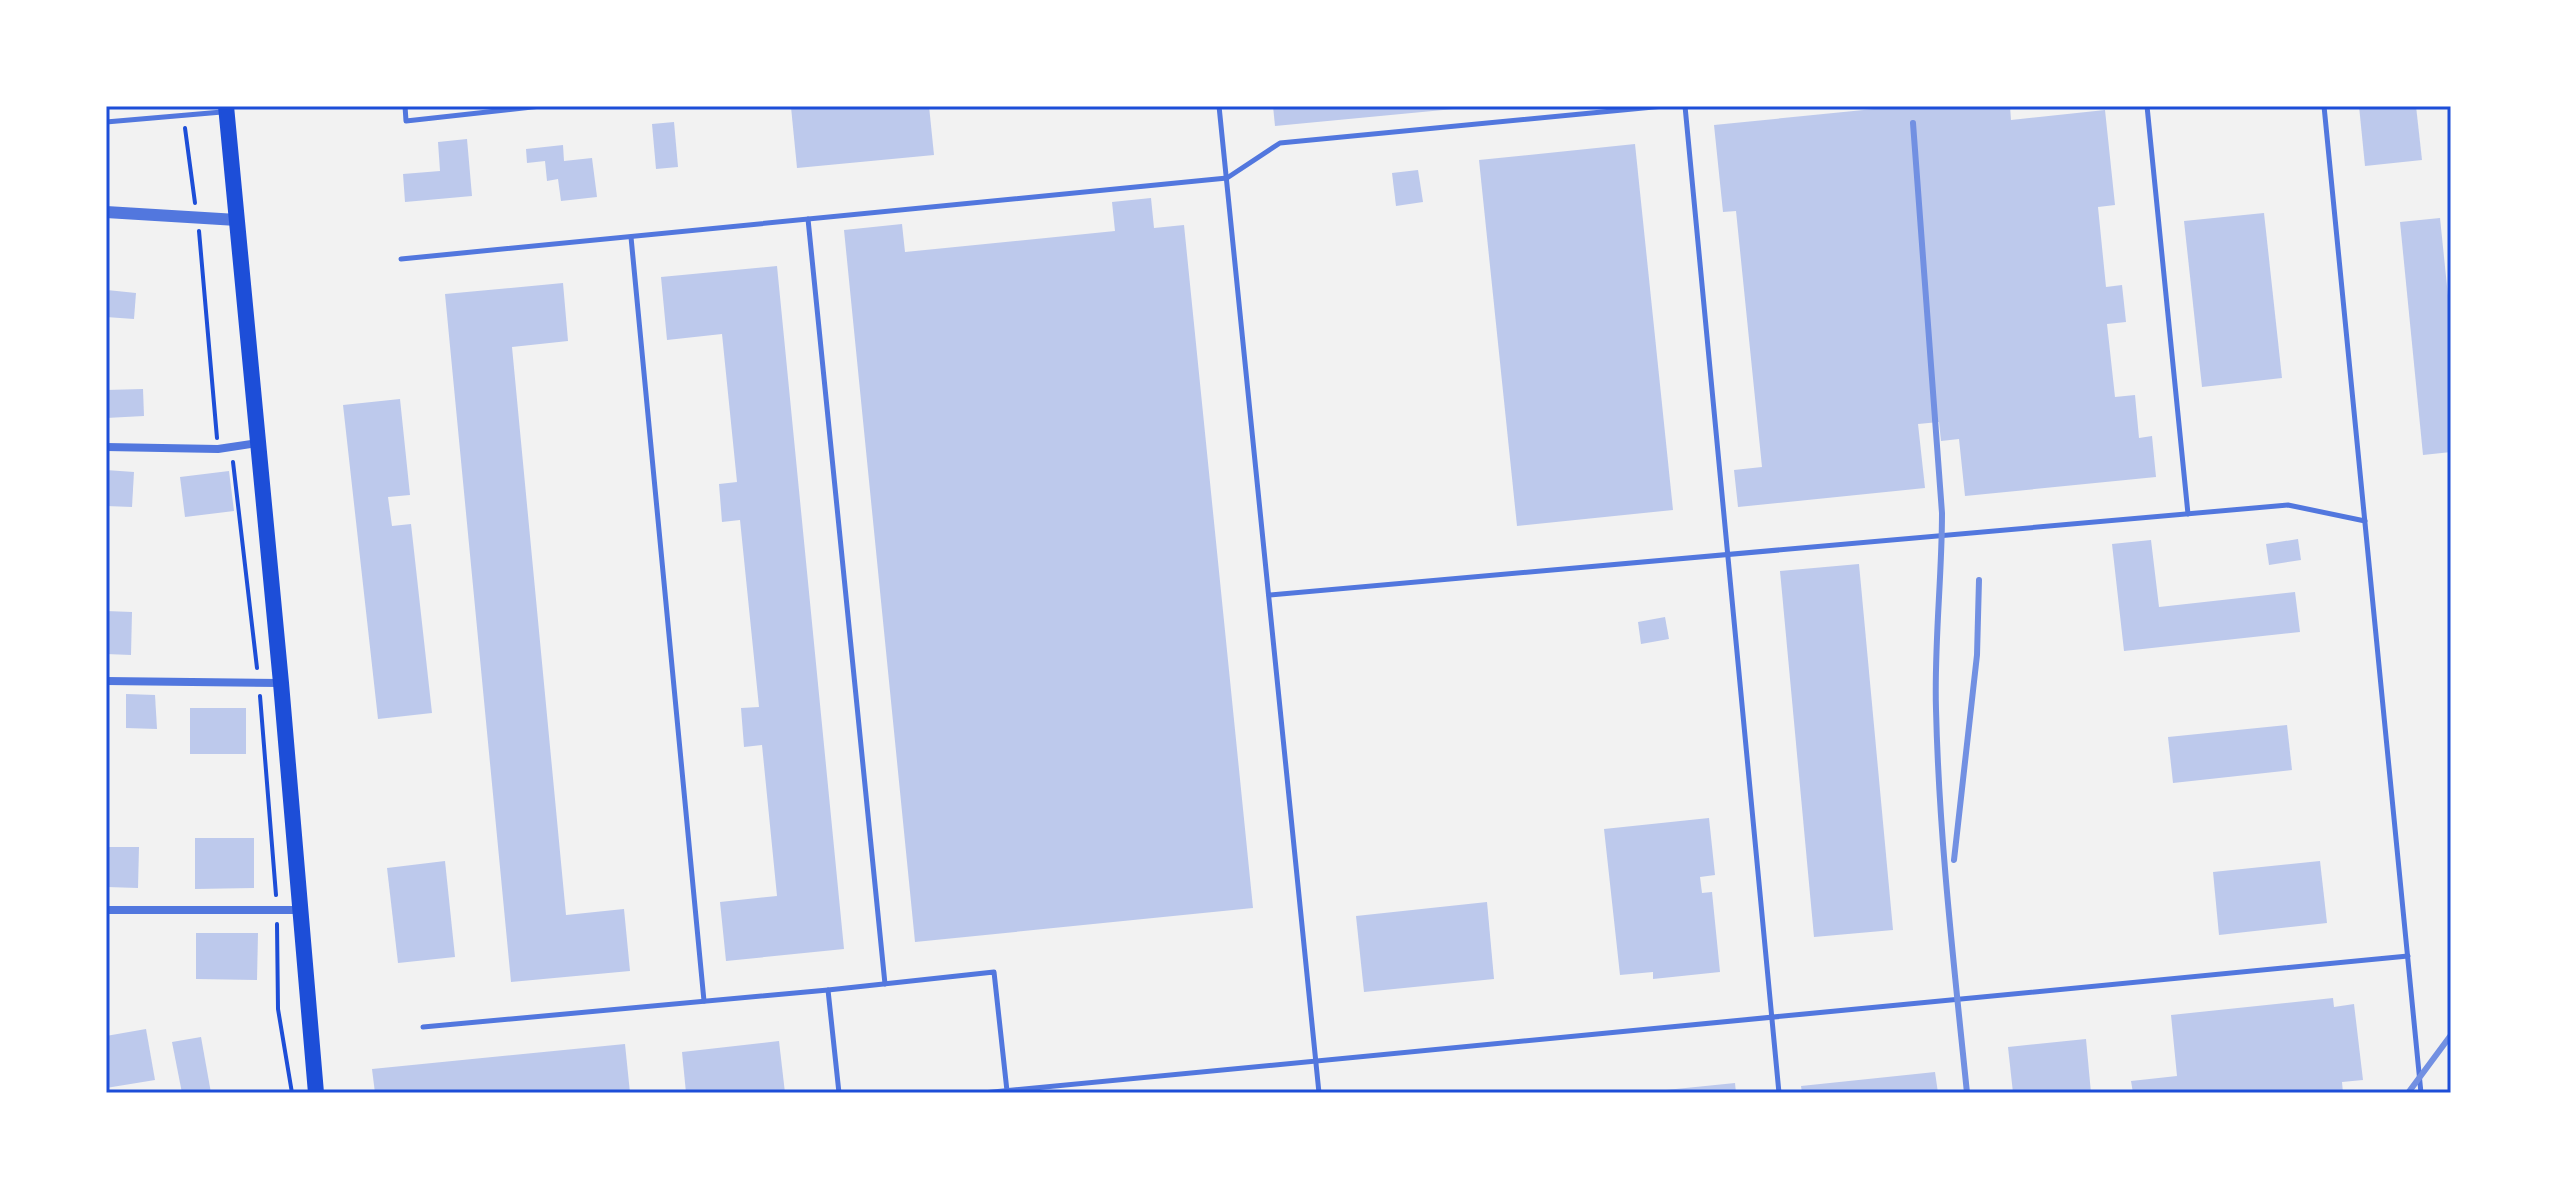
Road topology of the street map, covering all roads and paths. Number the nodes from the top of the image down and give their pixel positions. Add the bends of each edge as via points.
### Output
1 (405, 106) edge
2 (541, 106) edge
3 (1219, 106) edge
4 (1664, 106) edge
5 (1685, 106) edge
6 (2147, 106) edge
7 (2324, 106) edge
8 (227, 109) edge
9 (183, 115) junction
10 (106, 122) edge
11 (1227, 178) junction
12 (106, 212) edge
13 (198, 218) junction
14 (808, 219) junction
15 (237, 220) junction
16 (631, 237) junction
17 (401, 259) dead end
18 (259, 443) junction
19 (106, 447) edge
20 (218, 449) junction
21 (2188, 514) junction
22 (2365, 521) junction
23 (1728, 555) junction
24 (1269, 595) junction
25 (106, 681) edge
26 (259, 683) junction
27 (281, 683) junction
28 (106, 910) edge
29 (277, 910) junction
30 (302, 911) junction
31 (2408, 956) junction
32 (885, 984) junction
33 (828, 990) junction
34 (704, 1001) junction
35 (1772, 1017) junction
36 (423, 1027) dead end
37 (1316, 1061) junction
38 (1007, 1091) junction
39 (292, 1093) edge
40 (316, 1093) edge
41 (839, 1093) edge
42 (983, 1093) edge
43 (1319, 1093) edge
44 (1779, 1093) edge
45 (2421, 1093) edge

1 - 2 lane via 406,121
3 - 11 lane
4 - 11 lane via 1280,143
5 - 23 lane
6 - 21 lane
7 - 22 lane
8 - 9 lane
8 - 15 highway
9 - 10 lane
9 - 13 path
11 - 14 lane
11 - 24 lane
12 - 13 street
13 - 15 street
13 - 20 path
14 - 16 lane
14 - 32 lane
15 - 18 highway
16 - 17 lane
16 - 34 lane
18 - 20 street
18 - 27 highway
19 - 20 street
20 - 26 path via 233,459
21 - 22 lane via 2288,505
21 - 23 lane
22 - 31 lane
23 - 24 lane
23 - 35 lane
24 - 37 lane
25 - 26 street
26 - 27 street
26 - 29 path
27 - 30 highway
28 - 29 street
29 - 30 street
29 - 39 path via 278,1009
30 - 40 highway
31 - 35 lane
31 - 45 lane
32 - 33 lane
32 - 38 lane via 994,972
33 - 34 lane
33 - 41 lane
34 - 36 lane
35 - 37 lane
35 - 44 lane
37 - 38 lane
37 - 43 lane
38 - 42 lane

